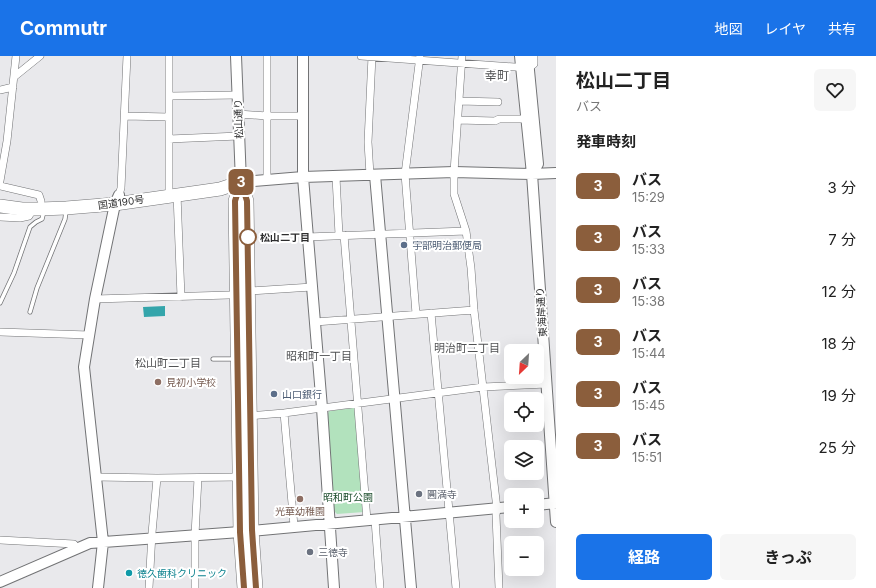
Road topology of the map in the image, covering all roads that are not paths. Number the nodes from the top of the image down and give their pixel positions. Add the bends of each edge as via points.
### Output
1 (16, 56) edge
2 (40, 56) edge
3 (127, 56) edge
4 (169, 56) edge
5 (236, 56) edge
6 (267, 56) edge
7 (303, 56) edge
8 (361, 56) edge
9 (372, 56) edge
10 (520, 56) edge
11 (527, 56) edge
12 (534, 56) edge
13 (419, 58) edge
14 (461, 59) edge
15 (525, 68) junction
16 (14, 77) junction
17 (13, 87) junction
18 (0, 90) edge
19 (170, 96) junction
20 (237, 96) junction
21 (459, 101) junction
22 (498, 102) dead end
23 (238, 114) junction
24 (125, 116) junction
25 (267, 116) junction
26 (302, 116) junction
27 (170, 117) junction
28 (526, 119) junction
29 (458, 120) junction
30 (239, 136) junction
31 (169, 139) junction
32 (454, 172) junction
33 (556, 173) edge
34 (405, 174) junction
35 (532, 174) junction
36 (372, 175) junction
37 (336, 177) junction
38 (303, 178) junction
39 (268, 179) junction
40 (556, 179) edge
41 (0, 181) edge
42 (241, 182) junction
43 (0, 186) edge
44 (172, 193) junction
45 (0, 198) edge
46 (117, 200) junction
47 (0, 206) edge
48 (39, 206) junction
49 (66, 208) junction
50 (0, 217) edge
51 (466, 231) junction
52 (410, 233) junction
53 (380, 234) junction
54 (341, 235) junction
55 (307, 237) junction
56 (312, 287) junction
57 (243, 293) junction
58 (181, 297) junction
59 (95, 299) junction
60 (0, 303) edge
61 (474, 310) junction
62 (30, 312) dead end
63 (431, 313) junction
64 (416, 314) junction
65 (388, 316) junction
66 (351, 319) junction
67 (315, 322) junction
68 (0, 332) edge
69 (89, 336) junction
70 (213, 359) dead end
71 (238, 359) junction
72 (547, 384) junction
73 (483, 387) junction
74 (439, 392) junction
75 (395, 398) junction
76 (358, 403) junction
77 (322, 408) junction
78 (284, 413) junction
79 (245, 416) junction
80 (96, 477) junction
81 (240, 477) junction
82 (157, 478) junction
83 (198, 478) junction
84 (555, 503) edge
85 (544, 504) edge
86 (504, 508) edge
87 (497, 509) junction
88 (449, 513) junction
89 (405, 517) junction
90 (371, 520) junction
91 (556, 522) edge
92 (330, 524) junction
93 (294, 526) junction
94 (246, 531) junction
95 (195, 535) junction
96 (152, 539) junction
97 (0, 540) edge
98 (103, 542) junction
99 (77, 548) junction
100 (0, 582) edge
101 (98, 588) edge
102 (149, 588) edge
103 (195, 588) edge
104 (244, 588) edge
105 (256, 588) edge
106 (334, 588) edge
107 (380, 588) edge
108 (411, 588) edge
109 (456, 588) edge
110 (499, 588) edge

1 - 16 street
2 - 16 street
3 - 24 street
4 - 19 street
5 - 20 street, 松山通り
6 - 25 street
7 - 26 street
8 - 9 street
9 - 13 street
9 - 36 street via 368,142
10 - 15 street, 東海岸通り
11 - 15 street, 東海岸通り
12 - 15 street via 534,64
13 - 14 street
13 - 34 street
14 - 15 street
14 - 21 street
15 - 28 street, 東海岸通り
15 - 35 street, 東海岸通り via 538,164
16 - 17 street
17 - 18 street
17 - 41 street
19 - 20 street
19 - 27 street
20 - 23 street, 松山通り
21 - 22 street
21 - 29 street
23 - 25 street
23 - 30 street, 松山通り
24 - 27 street
24 - 46 street via 121,190
25 - 26 street
25 - 39 street
26 - 38 street
27 - 31 street
28 - 29 street
28 - 35 street, 東海岸通り
29 - 32 street
30 - 31 street
30 - 42 street, 松山通り
31 - 44 street
32 - 34 street
32 - 35 street
32 - 51 street via 454,194
33 - 35 street
34 - 36 street
34 - 52 street
35 - 40 street
35 - 72 street, 東海岸通り
36 - 37 street
36 - 53 street
37 - 38 street
37 - 54 street
38 - 39 street
38 - 55 street
39 - 42 street
42 - 44 highway, 国道190号 via 220,189
42 - 57 highway via 247,201
43 - 48 street via 39,195
44 - 46 highway, 国道190号
44 - 58 street
45 - 48 highway, 国道190号
46 - 48 highway, 国道190号 via 75,200
46 - 49 highway, 国道190号
46 - 59 street
47 - 48 highway, 国道190号
48 - 49 highway, 国道190号
48 - 50 street via 30,216
48 - 60 lane via 42,219 30,227 14,273
49 - 62 lane via 65,219 36,288
51 - 52 street
51 - 61 street
52 - 53 street
52 - 64 street
53 - 54 street
53 - 65 street
54 - 55 street
54 - 66 street
55 - 56 street
56 - 57 street
56 - 67 street
57 - 58 street
57 - 71 highway
57 - 79 highway
58 - 59 street
59 - 69 street
61 - 63 street
61 - 73 street
63 - 64 street
63 - 74 street
64 - 65 street
65 - 66 street
65 - 75 street
66 - 67 street
66 - 76 street
67 - 77 street
68 - 69 street
69 - 80 street via 84,367
70 - 71 lane
71 - 79 highway
72 - 73 street
72 - 84 street, 東海岸通り
73 - 74 street
73 - 87 street
74 - 75 street
74 - 88 street
75 - 76 street
75 - 89 street
76 - 77 street
76 - 90 street
77 - 78 street
77 - 92 street
78 - 79 street
78 - 93 street
79 - 81 highway
79 - 94 highway
80 - 82 street
80 - 98 street
81 - 83 street
81 - 94 highway
82 - 83 street
82 - 96 street
83 - 95 street
84 - 85 street
84 - 91 street, 東海岸通り
86 - 87 street
87 - 88 street
87 - 110 street
88 - 89 street
88 - 109 street
89 - 90 street
89 - 108 street
90 - 92 street
90 - 107 street
92 - 93 street
92 - 106 street
93 - 94 street
94 - 95 street
94 - 104 highway
94 - 105 highway
95 - 96 street
95 - 103 street
96 - 98 street
96 - 102 street
97 - 99 street via 74,544
98 - 99 street
98 - 101 street
99 - 100 street

